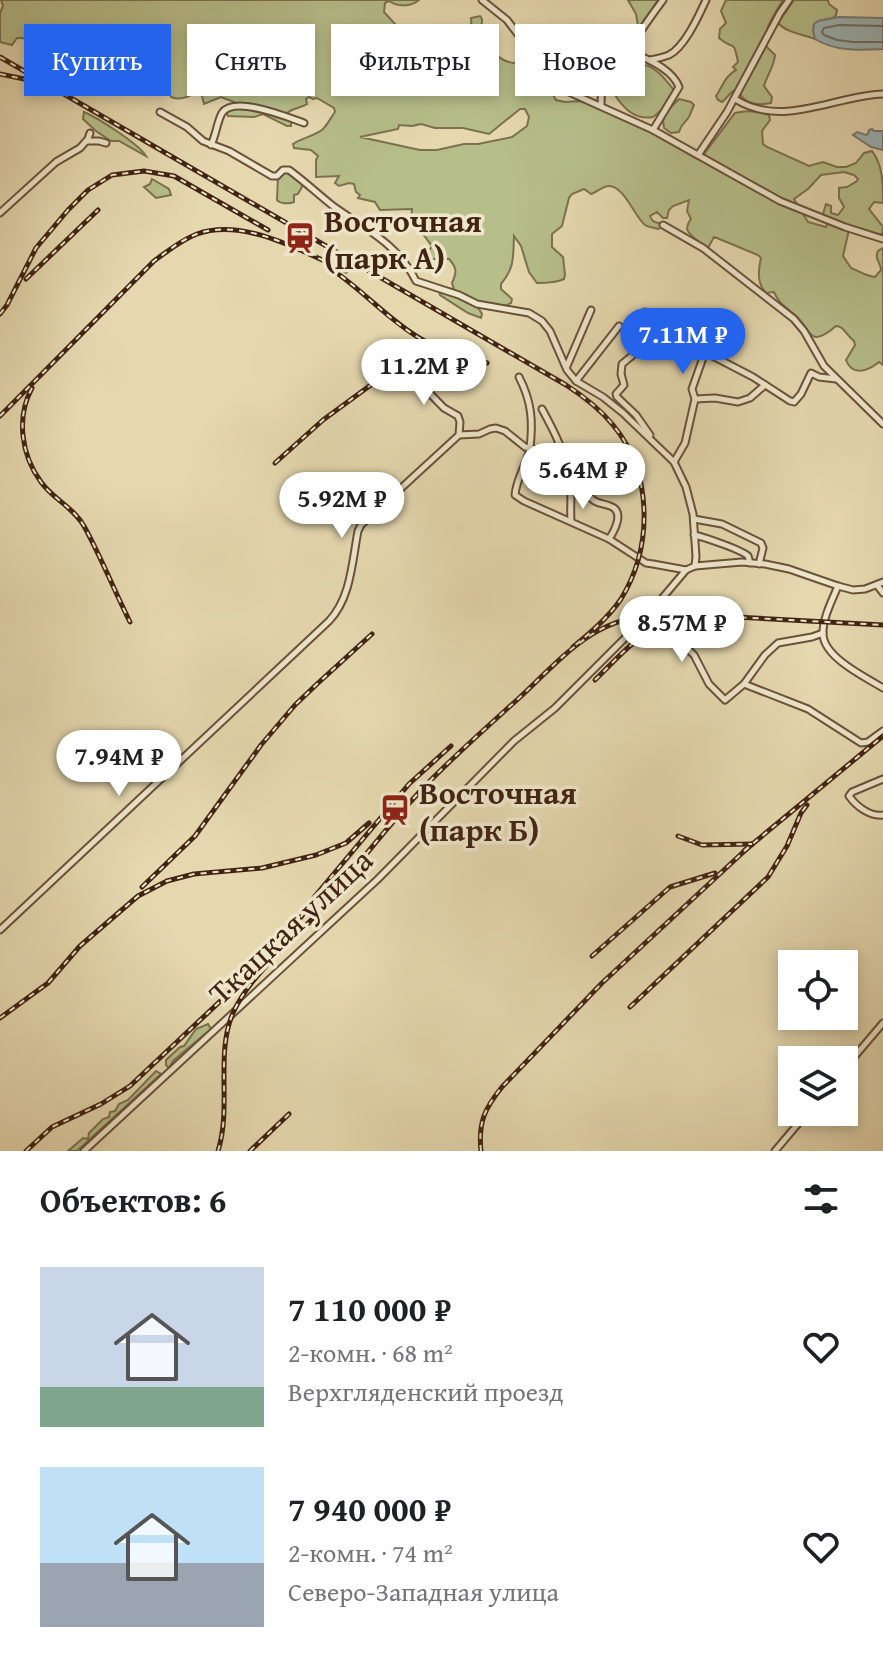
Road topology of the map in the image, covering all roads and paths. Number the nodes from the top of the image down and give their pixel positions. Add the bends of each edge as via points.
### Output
1 (482, 0) edge
2 (663, 0) edge
3 (706, 0) edge
4 (789, 0) edge
5 (645, 25) edge
6 (645, 58) edge
7 (649, 60) junction
8 (883, 94) edge
9 (601, 96) edge
10 (735, 99) junction
11 (601, 105) junction
12 (160, 112) dead end
13 (304, 123) dead end
14 (653, 130) junction
15 (90, 133) dead end
16 (86, 142) junction
17 (106, 143) dead end
18 (211, 145) junction
19 (698, 155) junction
20 (0, 213) edge
21 (663, 225) dead end
22 (883, 239) edge
23 (591, 310) dead end
24 (645, 312) dead end
25 (619, 326) dead end
26 (705, 352) junction
27 (633, 355) dead end
28 (567, 366) junction
29 (408, 371) dead end
30 (519, 377) dead end
31 (837, 380) junction
32 (576, 381) junction
33 (765, 385) junction
34 (695, 399) junction
35 (542, 409) dead end
36 (883, 424) edge
37 (459, 435) junction
38 (656, 443) junction
39 (530, 448) junction
40 (565, 459) junction
41 (630, 460) dead end
42 (674, 462) junction
43 (571, 484) junction
44 (694, 519) junction
45 (571, 521) junction
46 (694, 535) junction
47 (609, 539) junction
48 (750, 563) junction
49 (759, 564) junction
50 (695, 566) junction
51 (686, 570) junction
52 (880, 583) edge
53 (838, 586) junction
54 (883, 593) edge
55 (823, 633) junction
56 (629, 634) junction
57 (744, 684) junction
58 (883, 688) edge
59 (883, 731) edge
60 (883, 779) edge
61 (883, 815) edge
62 (0, 930) edge
63 (883, 1023) edge
64 (858, 1052) edge
65 (796, 1126) edge
66 (84, 1151) edge
67 (775, 1151) edge

1 - 11 street via 507,20 562,89
2 - 5 street
3 - 7 street via 676,50
4 - 10 street
6 - 7 street
7 - 14 street via 669,72 679,87
8 - 10 street via 790,111 754,109
9 - 11 street
10 - 19 street
11 - 14 street
12 - 18 street
13 - 18 street via 232,106 223,112
14 - 19 street
15 - 16 street
16 - 17 street
16 - 20 street
18 - 28 street via 275,176 289,170 387,243 416,281 542,321
19 - 22 street via 780,201
21 - 31 street via 703,248 794,319
23 - 28 street
24 - 26 street via 672,339
25 - 32 street
26 - 33 street
26 - 34 street via 692,389
27 - 38 street via 622,364 624,385 616,394
28 - 32 street
29 - 37 street via 458,416
30 - 39 street via 533,423
31 - 33 street via 811,373 794,402
31 - 36 street
32 - 38 street
33 - 34 street via 738,402
34 - 42 street via 685,443
35 - 40 street
37 - 39 street via 496,428
37 - 62 street via 359,528 345,595 329,621
38 - 42 street
39 - 40 street
39 - 45 street via 515,495
40 - 43 street
41 - 43 street via 619,457
42 - 44 street
43 - 45 street
43 - 47 street via 616,509
44 - 46 street
44 - 49 street via 722,524 761,543
45 - 47 street
46 - 48 street via 741,552
46 - 50 street
47 - 51 street via 646,563
48 - 49 street
48 - 50 street
49 - 53 street
50 - 51 street
51 - 56 street, Ткацкая улица
52 - 53 street via 853,590
52 - 54 street
53 - 55 street
55 - 57 street via 778,643
55 - 58 street via 835,657
56 - 57 street via 665,627 694,655 709,684 725,700
56 - 66 street, Ткацкая улица via 378,879
57 - 59 street via 808,709 861,743
60 - 61 street via 849,796 866,811
63 - 64 street
65 - 67 street

